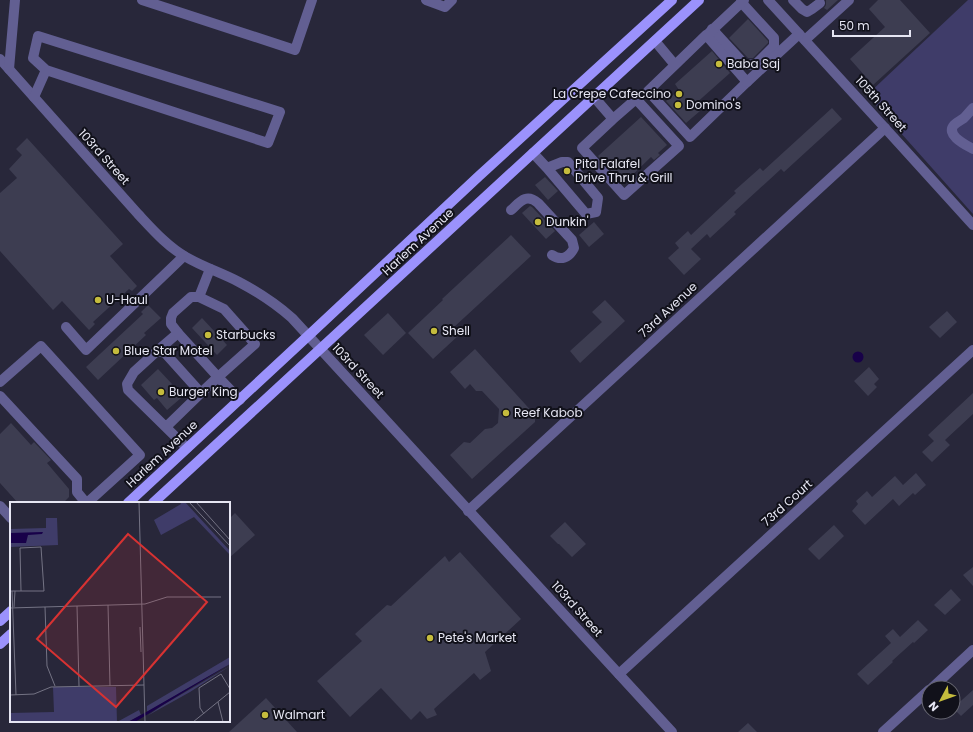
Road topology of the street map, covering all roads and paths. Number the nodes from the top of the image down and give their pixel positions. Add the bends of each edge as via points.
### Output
1 (15, 0) edge
2 (142, 0) edge
3 (312, 0) edge
4 (426, 0) edge
5 (452, 0) edge
6 (672, 0) edge
7 (699, 0) edge
8 (768, 0) edge
9 (793, 0) edge
10 (849, 0) edge
11 (742, 1) edge
12 (820, 3) dead end
13 (709, 32) junction
14 (802, 37) junction
15 (655, 41) junction
16 (0, 59) edge
17 (675, 65) junction
18 (745, 65) junction
19 (9, 69) junction
20 (46, 70) junction
21 (751, 78) junction
22 (34, 97) junction
23 (594, 97) junction
24 (973, 108) edge
25 (613, 119) junction
26 (885, 128) junction
27 (973, 149) edge
28 (533, 153) junction
29 (547, 168) junction
30 (511, 210) dead end
31 (973, 225) edge
32 (552, 255) dead end
33 (184, 256) junction
34 (210, 269) junction
35 (200, 297) junction
36 (66, 327) dead end
37 (178, 333) junction
38 (308, 336) junction
39 (320, 349) junction
40 (973, 350) edge
41 (157, 351) junction
42 (218, 377) junction
43 (0, 382) edge
44 (201, 393) junction
45 (0, 396) edge
46 (240, 400) junction
47 (166, 428) junction
48 (187, 448) junction
49 (86, 502) edge
50 (88, 502) edge
51 (129, 502) edge
52 (154, 502) edge
53 (0, 506) edge
54 (468, 511) junction
55 (10, 517) edge
56 (10, 612) edge
57 (0, 621) edge
58 (10, 635) edge
59 (0, 644) edge
60 (973, 650) edge
61 (619, 674) junction
62 (941, 680) edge
63 (921, 697) edge
64 (672, 732) edge
65 (883, 732) edge

1 - 19 street
2 - 3 street via 295,50
4 - 5 street via 445,7
6 - 38 main road, Harlem Avenue
7 - 15 main road, Harlem Avenue
8 - 14 street, 105th Street
9 - 12 street via 807,12
10 - 14 street
11 - 13 street
11 - 18 street via 774,38 774,46 756,64
13 - 17 street
13 - 18 street
13 - 21 street
14 - 21 street
14 - 26 street, 105th Street
15 - 17 street
15 - 23 main road, Harlem Avenue
16 - 19 street, 103rd Street
17 - 21 street via 648,91 690,137
18 - 21 street
19 - 22 street, 103rd Street
20 - 20 street via 268,143 280,112 38,36 33,58
20 - 22 street
22 - 33 street, 103rd Street via 138,214 171,247
23 - 25 street
23 - 28 main road, Harlem Avenue
24 - 27 street via 951,129 956,138
25 - 25 street via 582,148 624,195 679,146 636,99
26 - 31 street, 105th Street
26 - 54 street, 73rd Avenue
28 - 29 street
28 - 39 main road, Harlem Avenue
29 - 29 street via 586,214 596,212 598,198 568,162
30 - 32 street via 523,199 531,198 572,240 574,248 570,255 556,258
33 - 34 street, 103rd Street
33 - 36 street via 86,350
34 - 35 street
34 - 38 street, 103rd Street via 239,282 277,305
35 - 37 street via 191,297 173,313 171,324
35 - 42 street via 224,309 255,344
37 - 41 street
37 - 42 street
38 - 39 street, 103rd Street
38 - 46 main road, Harlem Avenue
39 - 52 main road, Harlem Avenue
39 - 54 street, 103rd Street
40 - 61 street, 73rd Court
41 - 44 street via 165,353
41 - 47 street via 134,372 127,384 128,390
42 - 44 street
42 - 46 street
43 - 50 street via 41,346 140,455
44 - 47 street
45 - 49 street via 77,479 77,492
46 - 48 main road, Harlem Avenue
47 - 48 street
48 - 51 main road, Harlem Avenue
53 - 55 street
54 - 61 street, 103rd Street
56 - 57 main road
58 - 59 main road
60 - 62 street
61 - 64 street, 103rd Street
63 - 65 street

